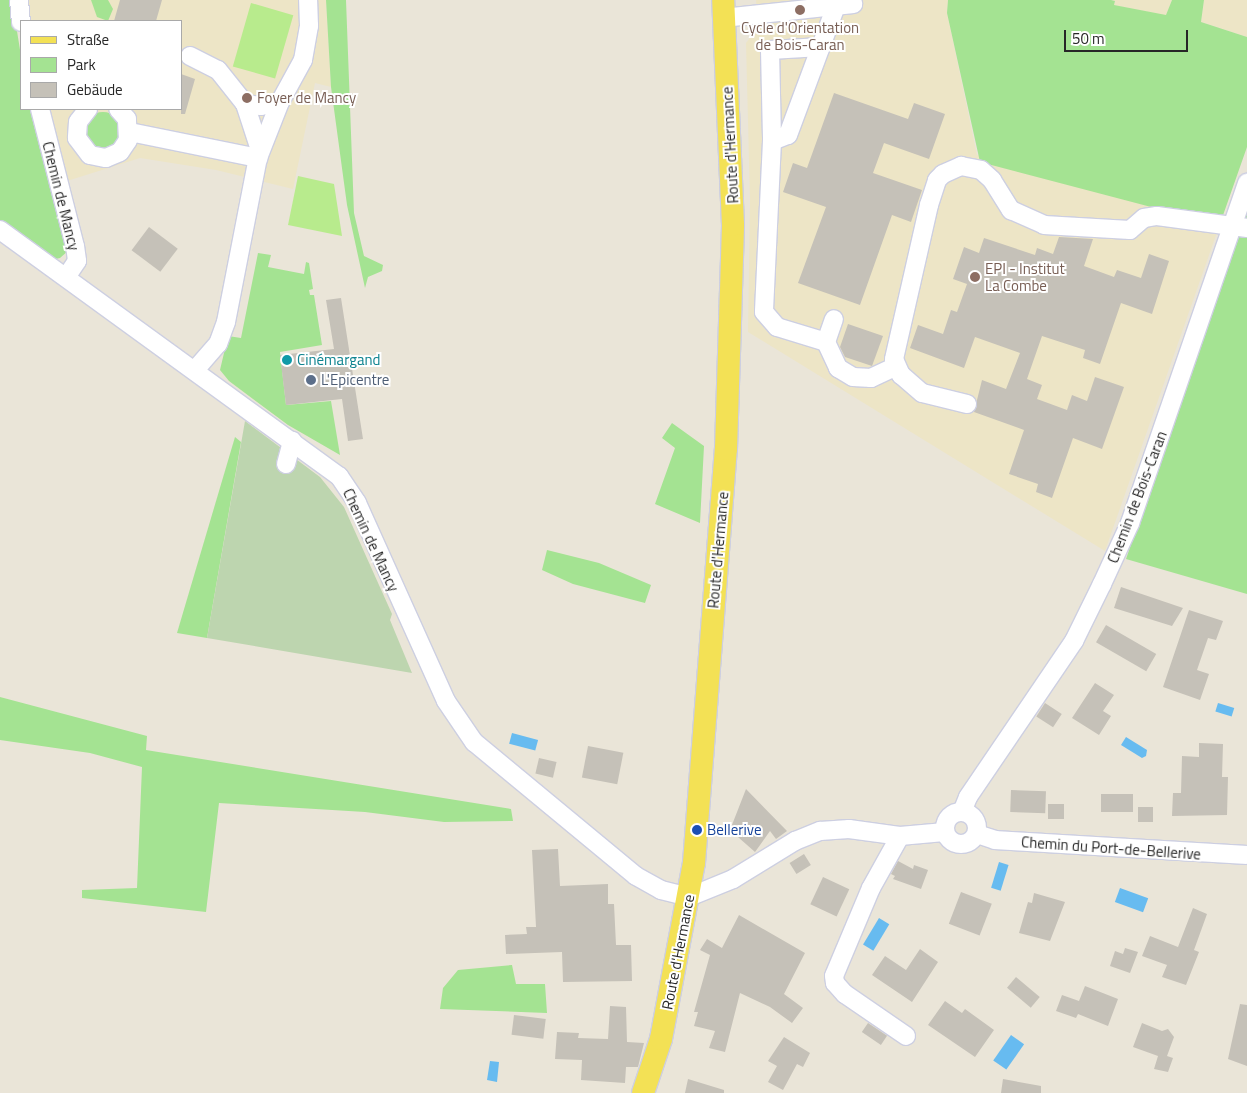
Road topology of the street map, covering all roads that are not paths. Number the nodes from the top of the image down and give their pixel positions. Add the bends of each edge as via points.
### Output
1 (19, 0) edge
2 (308, 0) edge
3 (723, 9) edge
4 (21, 20) edge
5 (821, 47) junction
6 (190, 56) dead end
7 (280, 102) junction
8 (245, 104) junction
9 (40, 110) edge
10 (87, 110) edge
11 (119, 110) edge
12 (130, 132) junction
13 (772, 141) junction
14 (259, 154) junction
15 (1247, 183) edge
16 (1240, 228) edge
17 (0, 230) edge
18 (67, 276) junction
19 (834, 319) dead end
20 (826, 342) junction
21 (895, 367) junction
22 (195, 370) junction
23 (967, 404) dead end
24 (292, 442) junction
25 (286, 464) dead end
26 (962, 812) junction
27 (945, 832) junction
28 (976, 834) junction
29 (900, 836) junction
30 (1247, 855) edge
31 (689, 896) junction
32 (906, 1036) dead end
33 (643, 1093) edge

1 - 4 street
2 - 7 street via 309,26 303,60
3 - 5 street via 844,5
3 - 31 main road, Route d'Hermance via 733,225 730,371 697,830
5 - 13 street via 788,135
5 - 13 street via 770,50
6 - 8 street via 218,70
7 - 8 street via 261,106
7 - 14 street
8 - 14 street
9 - 18 street, Chemin de Mancy via 75,246 77,261
10 - 12 street via 76,130 79,144 90,155 114,156 125,147
11 - 12 street via 127,119
12 - 14 street
13 - 20 street via 764,312 777,327
14 - 22 street via 226,322 218,344
15 - 16 street, Chemin de Bois-Caran
16 - 21 street via 1157,216 1144,218 1130,230 1044,225 1011,210 992,180 981,170 967,166 955,168 937,180 929,205 924,237 895,344
16 - 26 street, Chemin de Bois-Caran via 1130,524 1092,607 1038,696 968,796
17 - 18 street
18 - 22 street, Chemin de Mancy
19 - 20 street
20 - 21 street via 838,368 853,377 871,378
21 - 23 street via 922,392
22 - 24 street, Chemin de Mancy
24 - 25 street
24 - 31 street, Chemin de Mancy via 339,476 349,488 446,701 474,742 636,876 661,890
26 - 27 street via 949,817
26 - 28 street via 974,818
27 - 28 street via 950,840 960,844 970,842
27 - 29 street
28 - 30 street, Chemin du Port-de-Bellerive via 995,840
29 - 31 street via 849,829 820,831 795,841 732,879
29 - 32 street via 871,888 834,976 835,983 846,994
31 - 33 main road, Route d'Hermance via 680,928 661,1039

